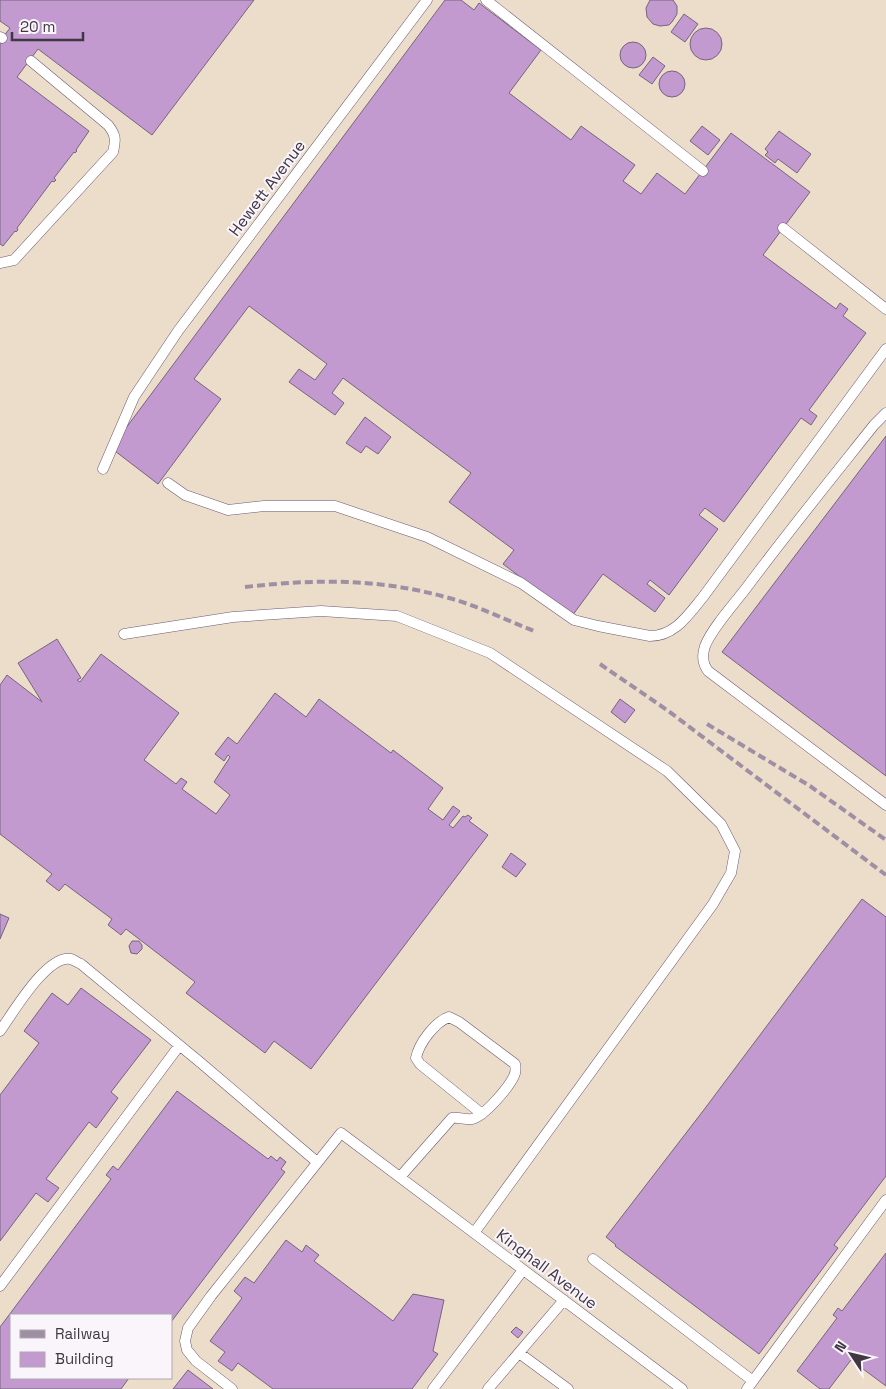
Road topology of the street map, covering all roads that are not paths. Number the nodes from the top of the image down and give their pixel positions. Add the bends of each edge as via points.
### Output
1 (426, 0) edge
2 (486, 0) edge
3 (31, 61) dead end
4 (703, 171) dead end
5 (783, 228) dead end
6 (0, 263) edge
7 (886, 308) edge
8 (886, 349) edge
9 (886, 413) edge
10 (103, 468) dead end
11 (168, 483) dead end
12 (124, 634) dead end
13 (886, 805) edge
14 (0, 1031) edge
15 (179, 1046) junction
16 (482, 1114) junction
17 (317, 1162) junction
18 (398, 1175) junction
19 (886, 1200) edge
20 (474, 1233) junction
21 (593, 1260) dead end
22 (523, 1270) junction
23 (0, 1286) edge
24 (564, 1300) junction
25 (519, 1353) junction
26 (750, 1385) edge
27 (232, 1389) edge
28 (433, 1389) edge
29 (488, 1389) edge
30 (568, 1389) edge
31 (682, 1389) edge

1 - 10 lane, Hewett Avenue via 178,331 134,397
2 - 4 lane
3 - 6 lane via 108,125 115,133 116,141 113,152 14,260
5 - 7 lane
8 - 11 lane via 703,597 681,624 658,636 574,620 521,583 427,537 335,506 264,506 228,510 186,495
9 - 13 lane via 721,622 705,645 702,658 708,671
12 - 20 lane via 233,617 321,611 397,616 490,653 667,771 722,824 735,851 731,872 713,904
14 - 15 lane via 44,971 62,959 72,959
15 - 17 lane
15 - 23 lane
16 - 16 lane via 514,1077 515,1064 459,1022 450,1017 442,1019 418,1050 416,1058
16 - 18 lane via 472,1119 452,1118
17 - 18 lane, Kinghall Avenue via 340,1133
17 - 27 lane via 188,1328 187,1350
18 - 20 lane, Kinghall Avenue
19 - 26 lane
20 - 22 lane, Kinghall Avenue
21 - 26 lane
22 - 24 lane, Kinghall Avenue
22 - 28 lane
24 - 25 lane
24 - 31 lane, Kinghall Avenue
25 - 29 lane
25 - 30 lane

